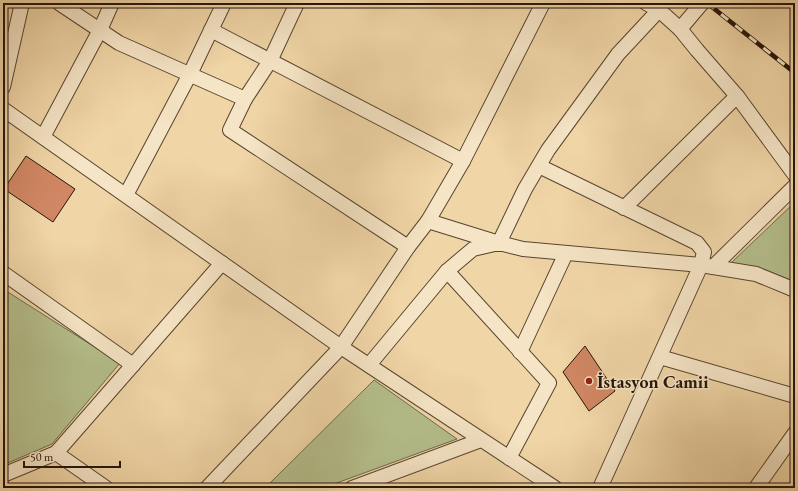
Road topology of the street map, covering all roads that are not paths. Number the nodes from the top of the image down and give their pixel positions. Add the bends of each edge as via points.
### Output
1 (22, 3) edge
2 (59, 3) edge
3 (112, 3) edge
4 (224, 3) edge
5 (297, 3) edge
6 (543, 3) edge
7 (646, 3) edge
8 (702, 3) edge
9 (659, 10) junction
10 (680, 29) junction
11 (100, 30) junction
12 (211, 30) junction
13 (270, 60) junction
14 (190, 74) junction
15 (3, 87) edge
16 (737, 96) junction
17 (245, 99) junction
18 (3, 109) edge
19 (43, 137) junction
20 (463, 162) junction
21 (539, 166) junction
22 (795, 175) edge
23 (795, 186) edge
24 (126, 196) junction
25 (624, 208) junction
26 (428, 221) junction
27 (499, 243) junction
28 (408, 247) junction
29 (566, 253) junction
30 (222, 263) junction
31 (707, 266) junction
32 (447, 271) junction
33 (3, 273) edge
34 (795, 290) edge
35 (341, 347) junction
36 (520, 352) junction
37 (660, 357) junction
38 (133, 365) junction
39 (369, 366) junction
40 (795, 396) edge
41 (795, 433) edge
42 (482, 440) junction
43 (56, 453) junction
44 (509, 458) junction
45 (3, 475) edge
46 (106, 488) edge
47 (207, 488) edge
48 (352, 488) edge
49 (555, 488) edge
50 (600, 488) edge
51 (757, 488) edge

1 - 15 street
2 - 11 street
3 - 11 street
4 - 12 street
5 - 13 street
6 - 20 street
7 - 9 street
8 - 10 street
9 - 10 street
9 - 21 street via 618,54 552,144
10 - 16 street
11 - 14 street via 119,43
11 - 19 street
12 - 13 street
12 - 14 street
13 - 17 street
13 - 20 street
14 - 17 street
14 - 24 street
16 - 22 street
16 - 25 street
17 - 28 street via 230,130
18 - 19 street
19 - 24 street
20 - 26 street
21 - 25 street
21 - 27 street
23 - 31 street
24 - 30 street
25 - 31 street via 697,243 704,252
26 - 27 street
26 - 28 street
27 - 29 street via 523,249
27 - 32 street via 473,249
28 - 35 street
29 - 31 street
29 - 36 street
30 - 35 street
30 - 38 street
31 - 34 street via 756,274
31 - 37 street
32 - 36 street
32 - 39 street
33 - 38 street
35 - 39 street
35 - 47 street
36 - 44 street via 549,383
37 - 40 street
37 - 50 street
38 - 43 street
39 - 42 street
41 - 51 street
42 - 44 street
42 - 48 street
43 - 45 street
43 - 46 street
44 - 49 street

